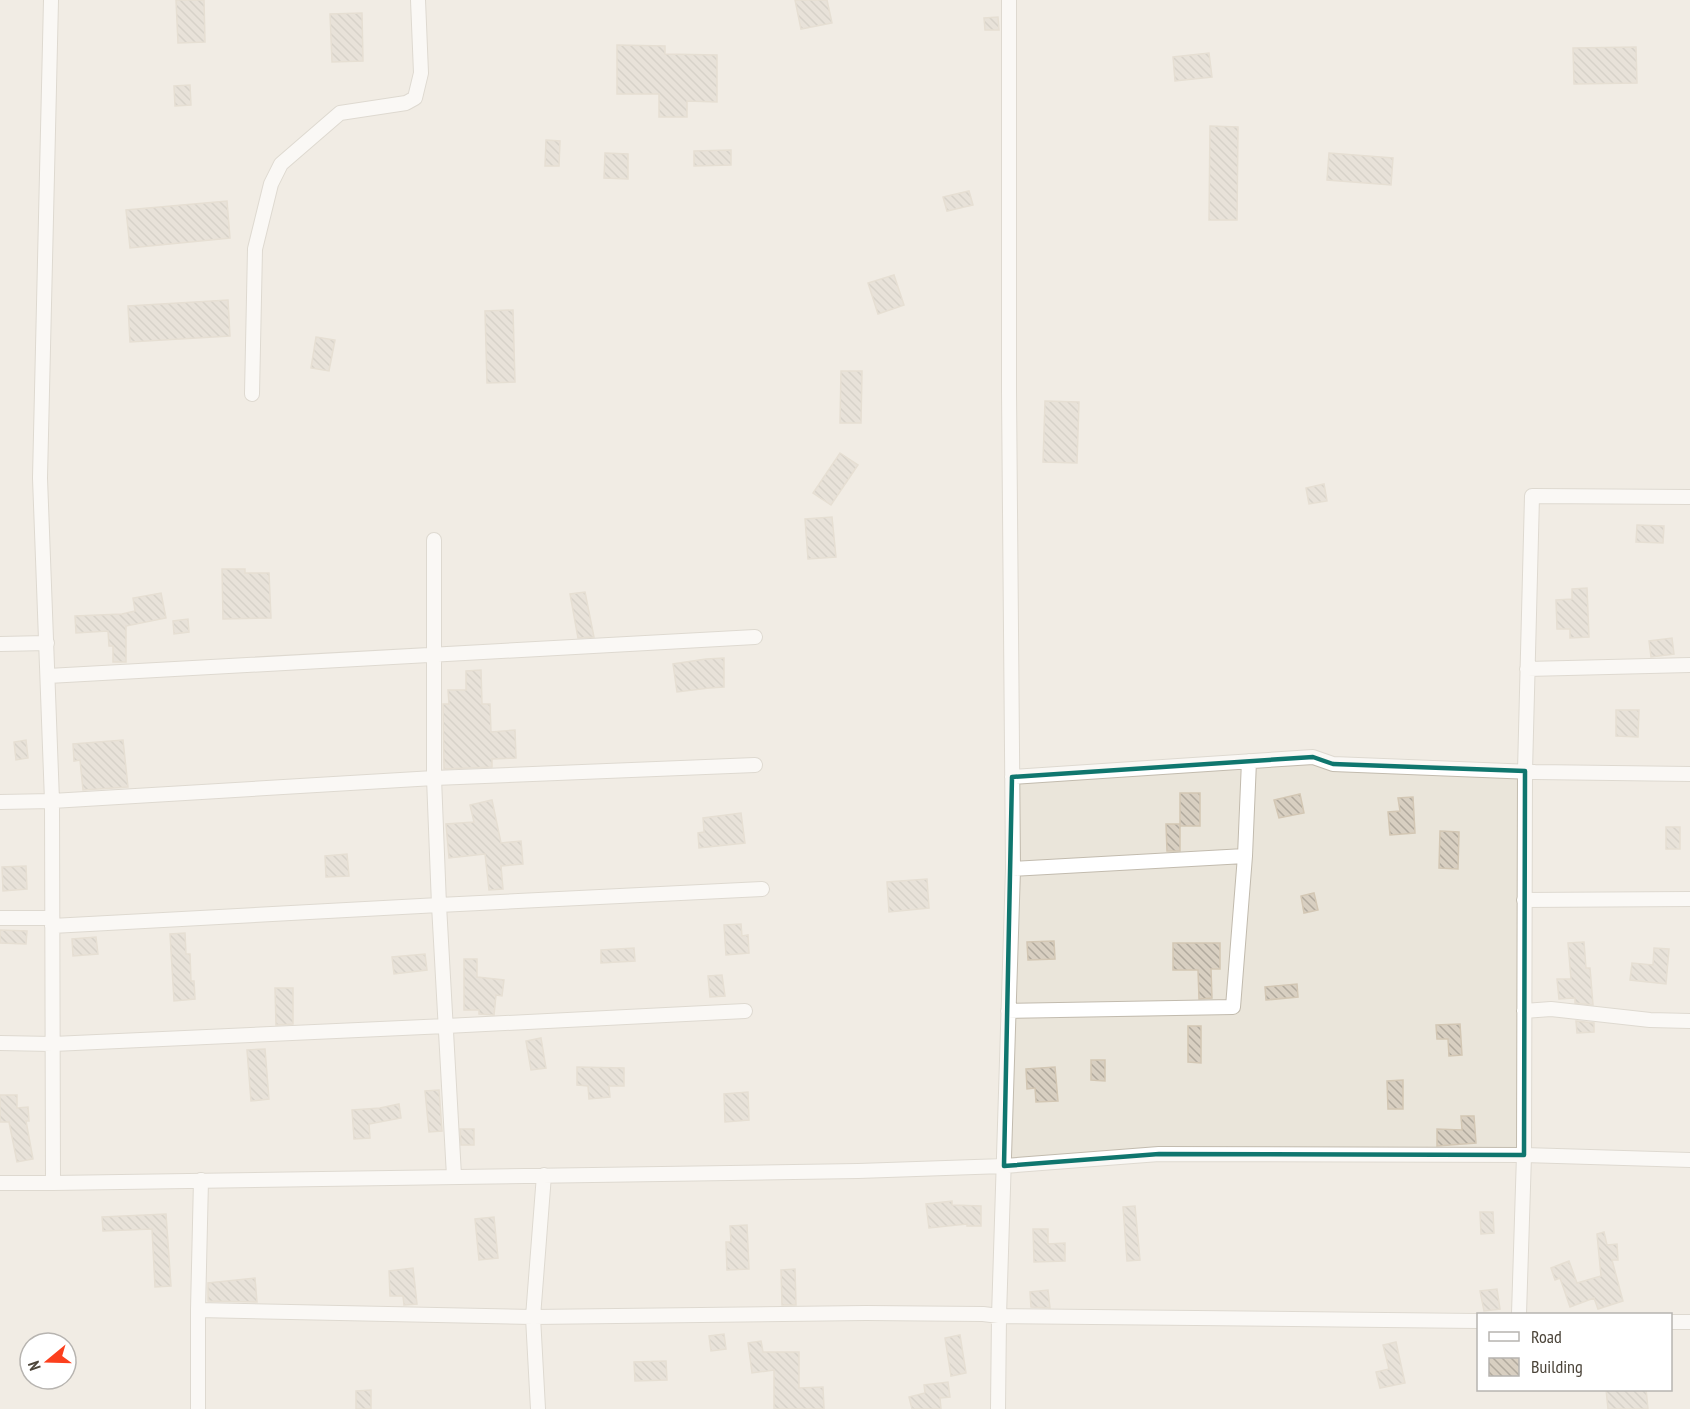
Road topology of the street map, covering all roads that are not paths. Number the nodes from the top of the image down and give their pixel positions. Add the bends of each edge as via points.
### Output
1 (51, 0) edge
2 (418, 0) edge
3 (1009, 0) edge
4 (252, 394) dead end
5 (1690, 497) edge
6 (434, 540) dead end
7 (755, 637) dead end
8 (47, 643) junction
9 (0, 644) edge
10 (435, 656) junction
11 (1690, 664) edge
12 (1527, 669) junction
13 (48, 676) junction
14 (1249, 761) junction
15 (755, 765) dead end
16 (1525, 771) junction
17 (1690, 774) edge
18 (1012, 777) junction
19 (434, 778) junction
20 (52, 801) junction
21 (0, 802) edge
22 (1245, 855) junction
23 (1013, 869) junction
24 (762, 889) dead end
25 (1690, 899) edge
26 (1524, 900) junction
27 (439, 905) junction
28 (0, 918) edge
29 (52, 922) junction
30 (745, 1011) dead end
31 (1008, 1011) junction
32 (1524, 1011) junction
33 (1690, 1021) edge
34 (446, 1026) junction
35 (0, 1043) edge
36 (53, 1044) junction
37 (1524, 1155) junction
38 (1690, 1160) edge
39 (1004, 1166) junction
40 (544, 1175) junction
41 (454, 1176) junction
42 (201, 1180) junction
43 (0, 1183) edge
44 (53, 1184) junction
45 (198, 1310) junction
46 (1519, 1313) edge
47 (999, 1316) junction
48 (533, 1317) junction
49 (1477, 1321) edge
50 (1672, 1322) edge
51 (1690, 1322) edge
52 (198, 1409) edge
53 (538, 1409) edge
54 (998, 1409) edge

1 - 8 street via 40,478
2 - 4 street via 421,73 415,98 406,103 340,113 280,164 271,184 255,249
3 - 18 street
5 - 12 street via 1532,496
6 - 10 street
7 - 10 street
8 - 9 street
8 - 13 street
10 - 13 street
10 - 19 street
11 - 12 street
12 - 16 street
13 - 20 street
14 - 16 street via 1312,758 1333,764
14 - 18 street
14 - 22 street
15 - 19 street
16 - 17 street
16 - 26 street
18 - 23 street
19 - 20 street
19 - 27 street
20 - 21 street
20 - 29 street
22 - 23 street
22 - 31 street via 1233,1007
23 - 31 street
24 - 27 street
25 - 26 street
26 - 32 street
27 - 29 street
27 - 34 street
28 - 29 street
29 - 36 street
30 - 34 street
31 - 39 street
32 - 33 street via 1551,1009
32 - 37 street
34 - 36 street
34 - 41 street
35 - 36 street
36 - 44 street
37 - 38 street
37 - 39 street via 1159,1154
37 - 46 street
39 - 40 street
39 - 47 street
40 - 41 street
40 - 48 street
41 - 42 street
42 - 44 street
42 - 45 street
43 - 44 street
45 - 48 street
45 - 52 street
47 - 48 street via 866,1313
47 - 49 street
47 - 54 street
48 - 53 street
50 - 51 street

